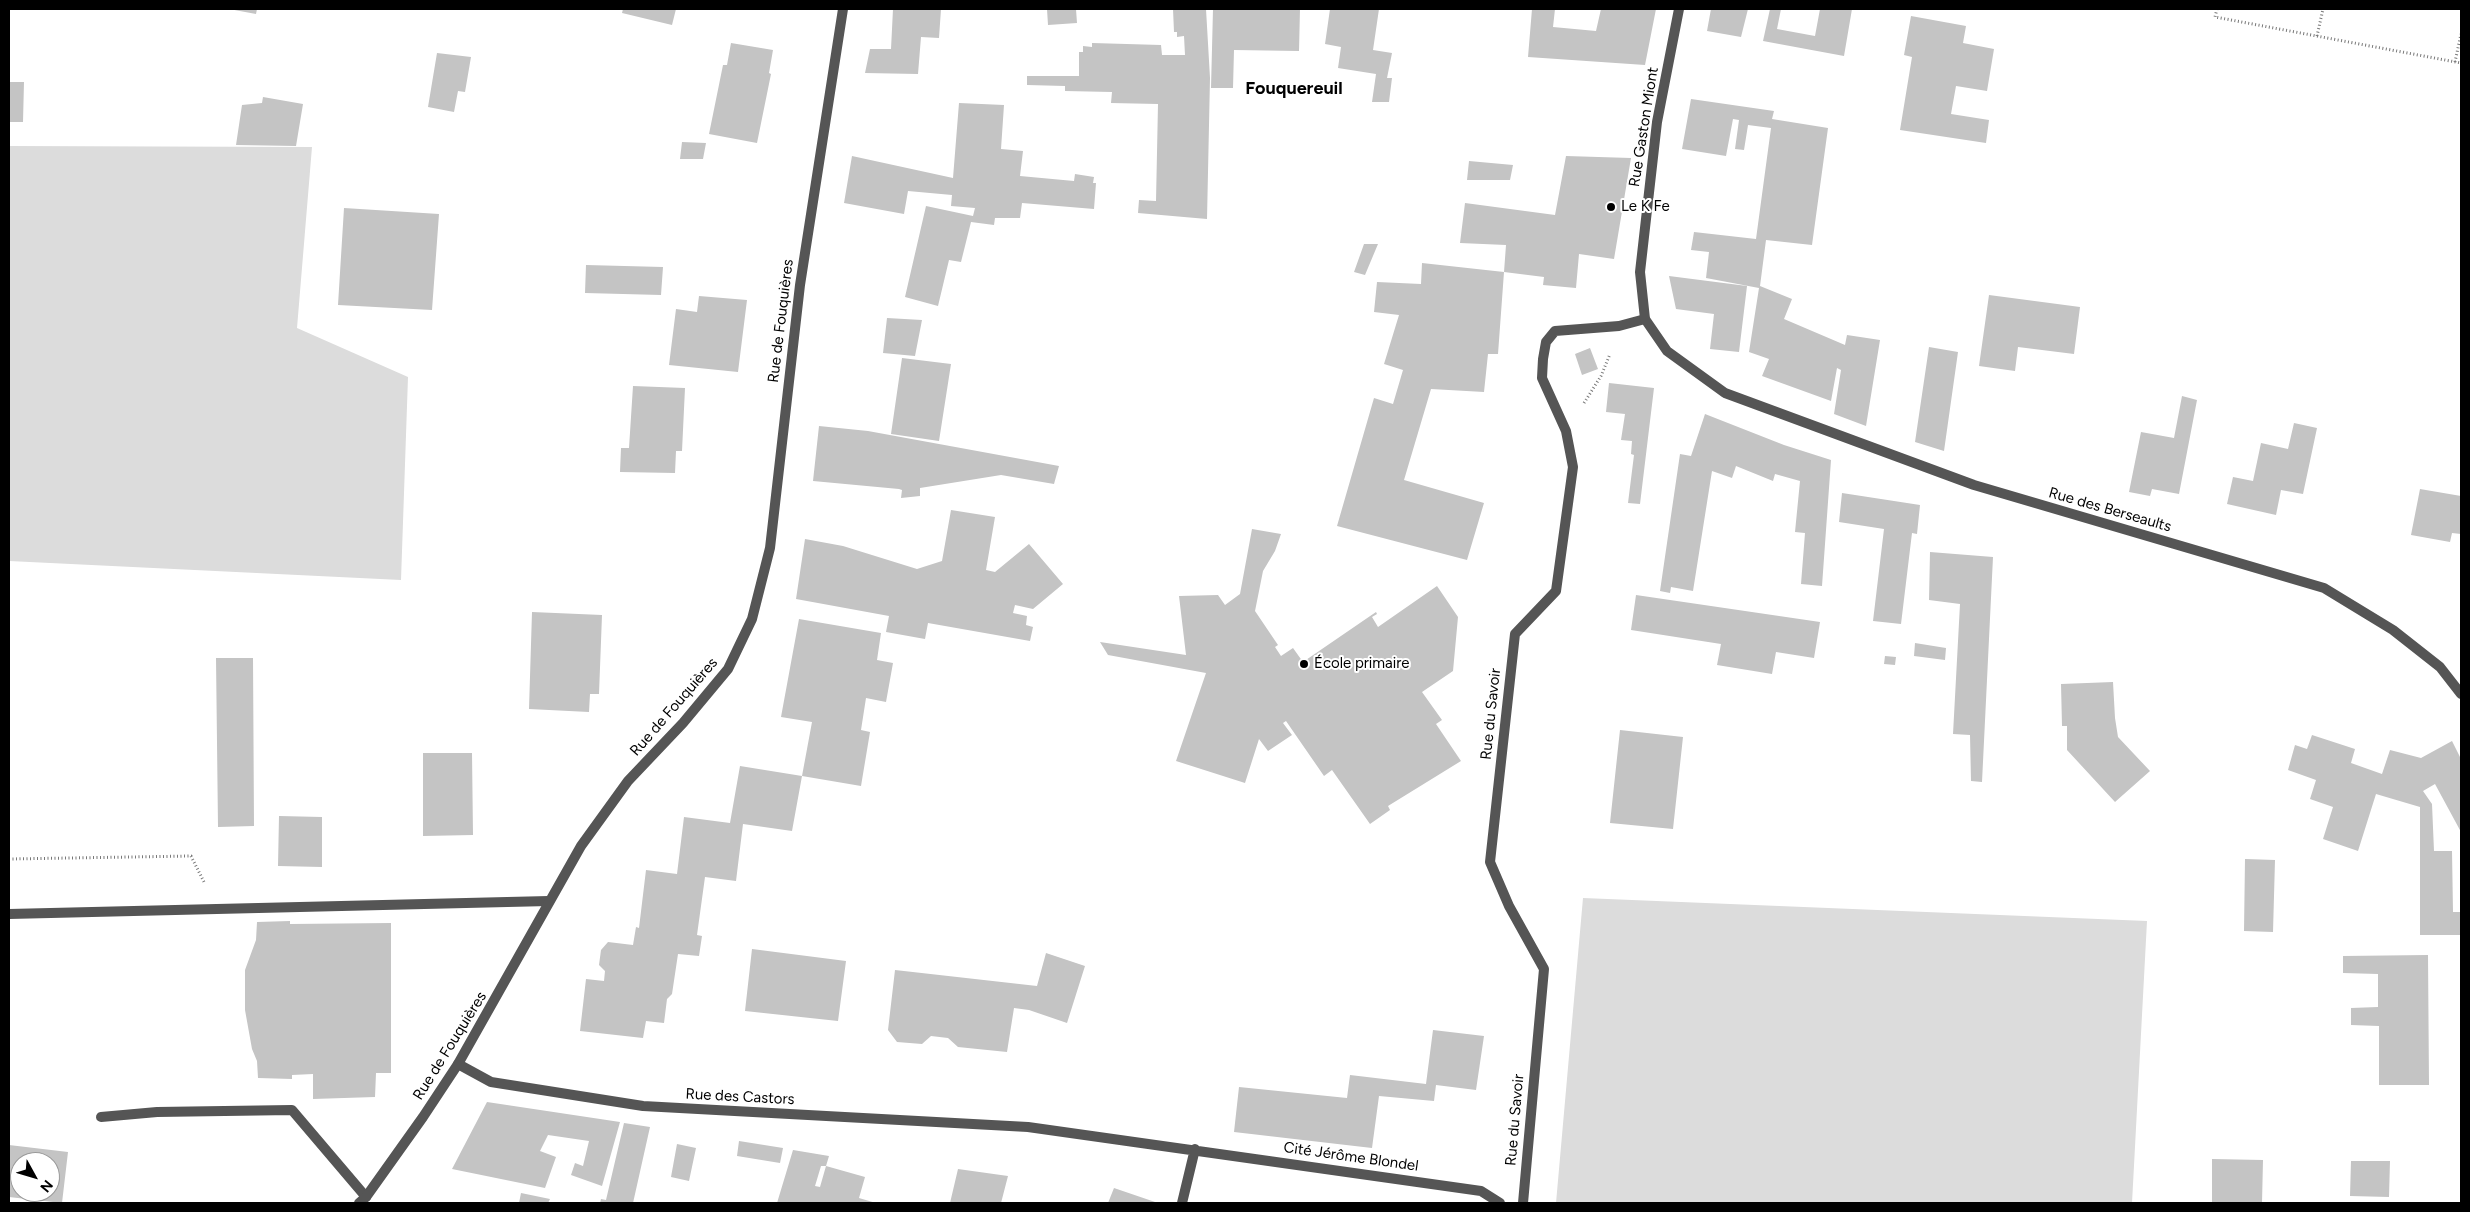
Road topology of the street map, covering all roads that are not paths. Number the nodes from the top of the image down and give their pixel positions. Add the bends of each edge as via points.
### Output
1 (844, 9) edge
2 (1679, 9) edge
3 (1645, 319) junction
4 (1725, 393) joint
5 (2461, 694) edge
6 (549, 902) junction
7 (9, 914) edge
8 (458, 1064) junction
9 (101, 1117) dead end
10 (1028, 1127) joint
11 (1195, 1149) junction
12 (365, 1201) edge
13 (1182, 1203) edge
14 (1500, 1203) edge
15 (1522, 1203) edge

1 - 6 street, Rue de Fouquières via 800,286 770,548 752,619 728,669 628,782 581,846
2 - 3 street, Rue Gaston Miont via 1657,122 1640,272
3 - 4 street, Rue Gaston Miont via 1667,351
3 - 15 street, Rue du Savoir via 1590,330 1555,331 1546,342 1542,378 1566,431 1573,467 1556,591 1515,634 1490,862 1509,906 1544,969
4 - 5 street, Rue des Berseaults via 1974,485 2324,588 2424,654 2440,667
6 - 7 street
6 - 8 street, Rue de Fouquières
8 - 10 street, Rue des Castors via 491,1082 643,1106
8 - 12 street, Rue de Fouquières
9 - 12 street via 157,1112 292,1110
10 - 11 street, Cité Jérôme Blondel
11 - 13 street
11 - 14 street, Cité Jérôme Blondel via 1481,1190

